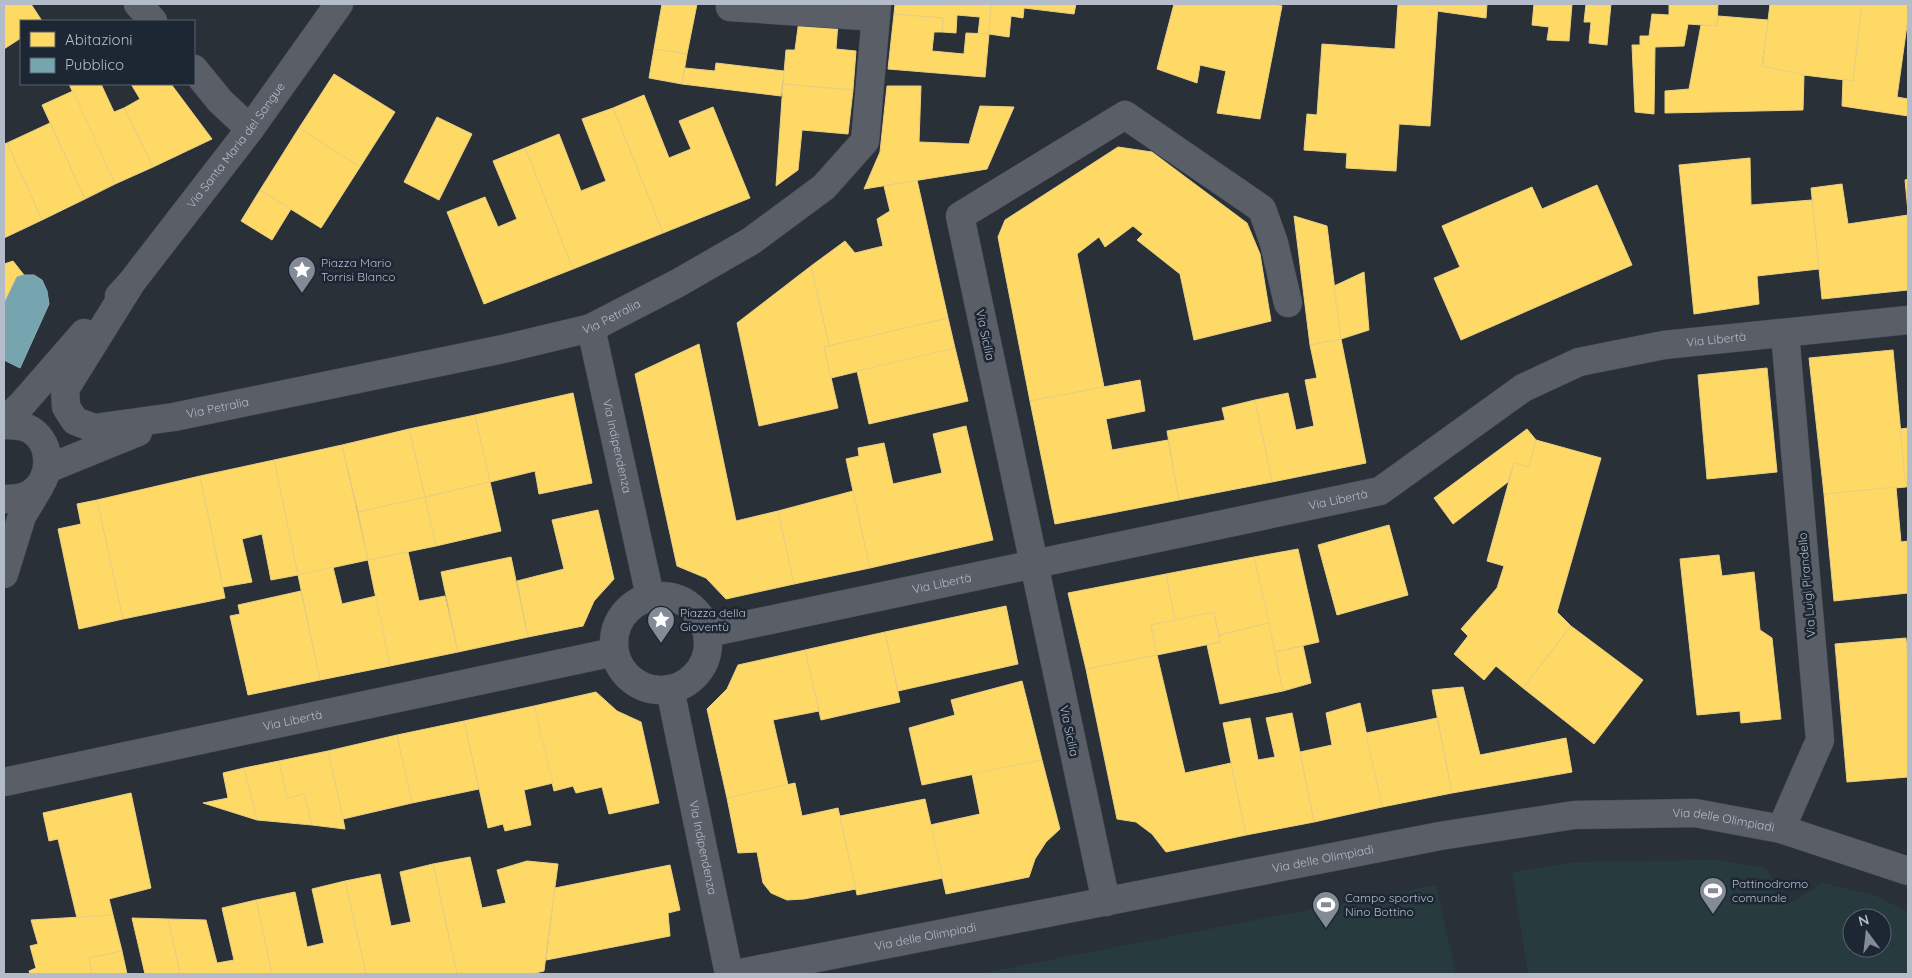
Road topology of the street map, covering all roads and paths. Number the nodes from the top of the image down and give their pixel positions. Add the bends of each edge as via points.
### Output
1 (138, 4) edge
2 (339, 4) edge
3 (730, 8) dead end
4 (876, 11) edge
5 (152, 20) edge
6 (195, 70) edge
7 (250, 129) junction
8 (130, 283) junction
9 (1288, 303) dead end
10 (1908, 320) edge
11 (591, 328) junction
12 (1785, 333) junction
13 (174, 417) junction
14 (4, 423) edge
15 (44, 476) junction
16 (4, 499) edge
17 (1034, 565) junction
18 (4, 574) edge
19 (650, 596) junction
20 (708, 633) junction
21 (614, 652) junction
22 (670, 689) junction
23 (4, 782) edge
24 (1781, 829) junction
25 (1908, 871) edge
26 (1106, 902) junction
27 (729, 974) edge
28 (735, 974) edge

1 - 5 street
2 - 7 street, Via Santa Maria del Sangue
3 - 4 street
4 - 11 street, Via Petralia via 865,141 824,187 751,242
6 - 7 street via 220,101
7 - 8 street, Via Santa Maria del Sangue
8 - 13 street via 65,389 66,407 75,421 94,428
8 - 14 street
9 - 17 street, Via Sicilia via 1274,243 1262,209 1126,115 960,216
10 - 12 street, Via Libertà
11 - 13 street, Via Petralia via 502,350
11 - 19 street, Via Indipendenza
12 - 17 street, Via Libertà via 1664,345 1579,362 1523,388 1380,491
12 - 24 street, Via Luigi Pirandello via 1820,740
13 - 15 street
14 - 15 street via 31,430 42,440 47,455
15 - 16 street via 31,494
15 - 18 street via 22,516
17 - 20 street, Via Libertà
17 - 26 street, Via Sicilia
19 - 20 street via 670,596 687,603 700,616
19 - 21 street via 634,603 621,617 614,634
20 - 22 street via 708,652 700,669 687,682
21 - 22 street via 621,669 634,683 651,690
21 - 23 street, Via Libertà
22 - 27 street, Via Indipendenza
24 - 25 street, Via delle Olimpiadi
24 - 26 street, Via delle Olimpiadi via 1695,813 1574,815 1440,836
26 - 28 street, Via delle Olimpiadi

